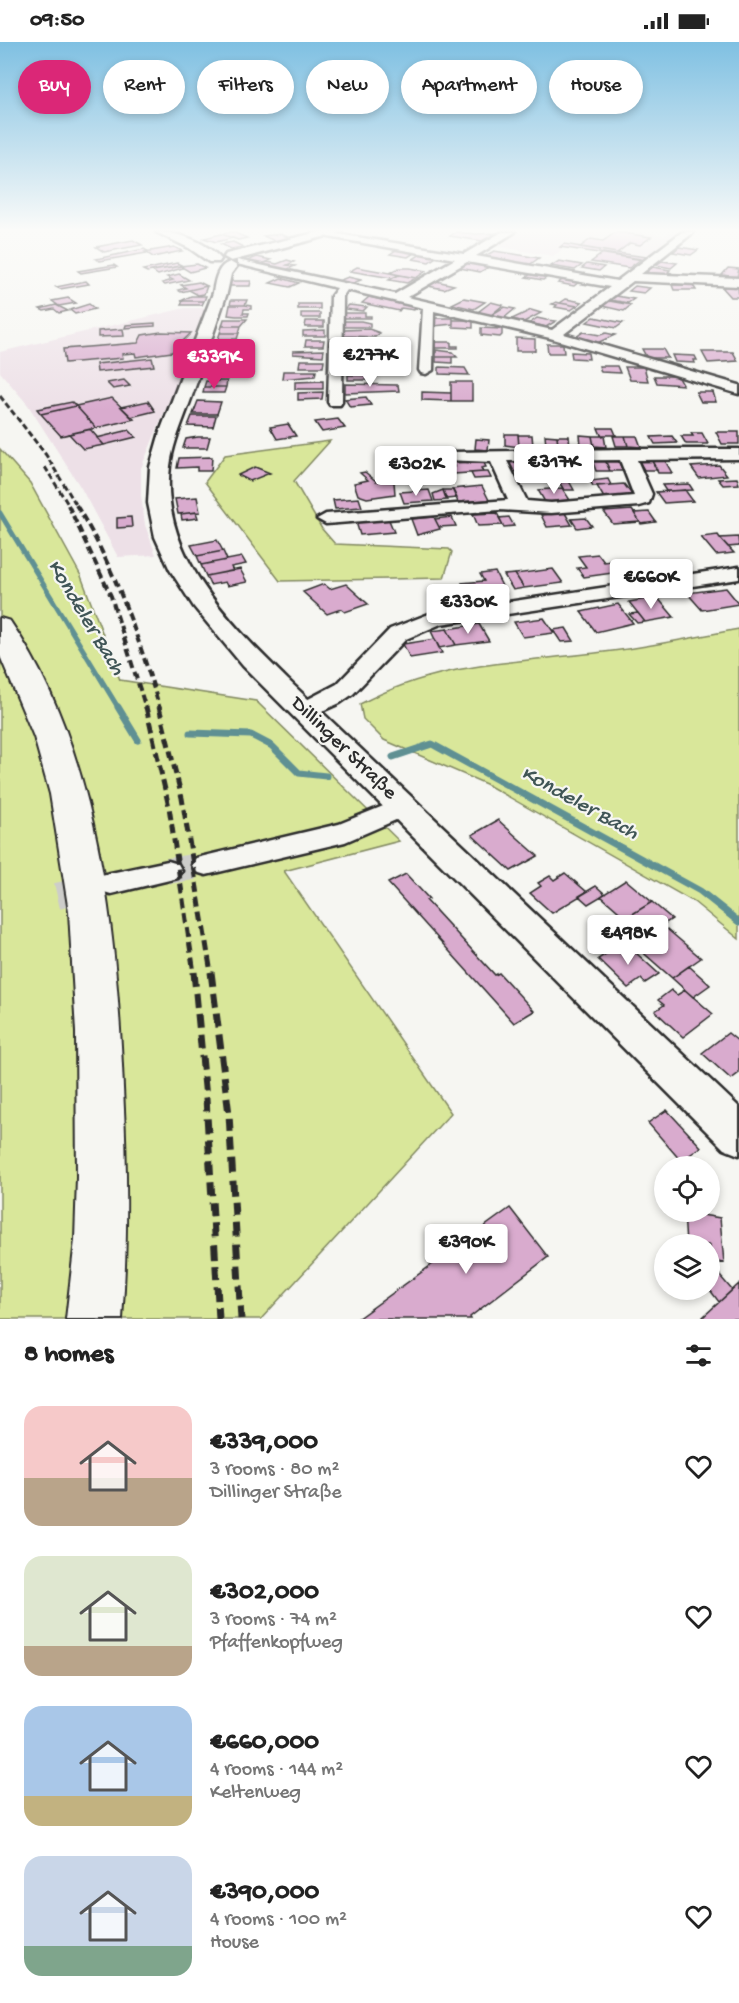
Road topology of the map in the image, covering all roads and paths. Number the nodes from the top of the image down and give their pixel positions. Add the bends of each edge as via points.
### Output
1 (219, 292) edge
2 (340, 292) edge
3 (363, 292) edge
4 (408, 292) edge
5 (610, 292) edge
6 (395, 299) junction
7 (431, 306) junction
8 (554, 334) junction
9 (426, 370) dead end
10 (739, 390) edge
11 (335, 402) dead end
12 (626, 454) junction
13 (739, 454) edge
14 (496, 455) junction
15 (452, 457) dead end
16 (520, 506) junction
17 (326, 519) dead end
18 (739, 573) edge
19 (0, 627) edge
20 (303, 711) junction
21 (403, 807) junction
22 (206, 865) tunnel mouth
23 (168, 871) tunnel mouth
24 (111, 884) tunnel mouth
25 (739, 1136) edge
26 (94, 1319) edge

1 - 20 street, Dillinger Straße via 163,455 158,480 160,506 166,531 194,592
2 - 11 street
3 - 6 street
4 - 6 street
5 - 8 street
6 - 7 street
7 - 8 street
7 - 9 street
8 - 10 street
12 - 13 street
12 - 14 street
12 - 16 street via 643,494 639,501 551,508
14 - 15 street
14 - 16 street
16 - 17 street
18 - 20 street via 436,618 398,634 345,689
19 - 26 main road via 34,691 58,757 88,888 99,1015 102,1217
20 - 21 street, Dillinger Straße
21 - 22 street via 345,832
21 - 25 street, Dillinger Straße
23 - 24 street

